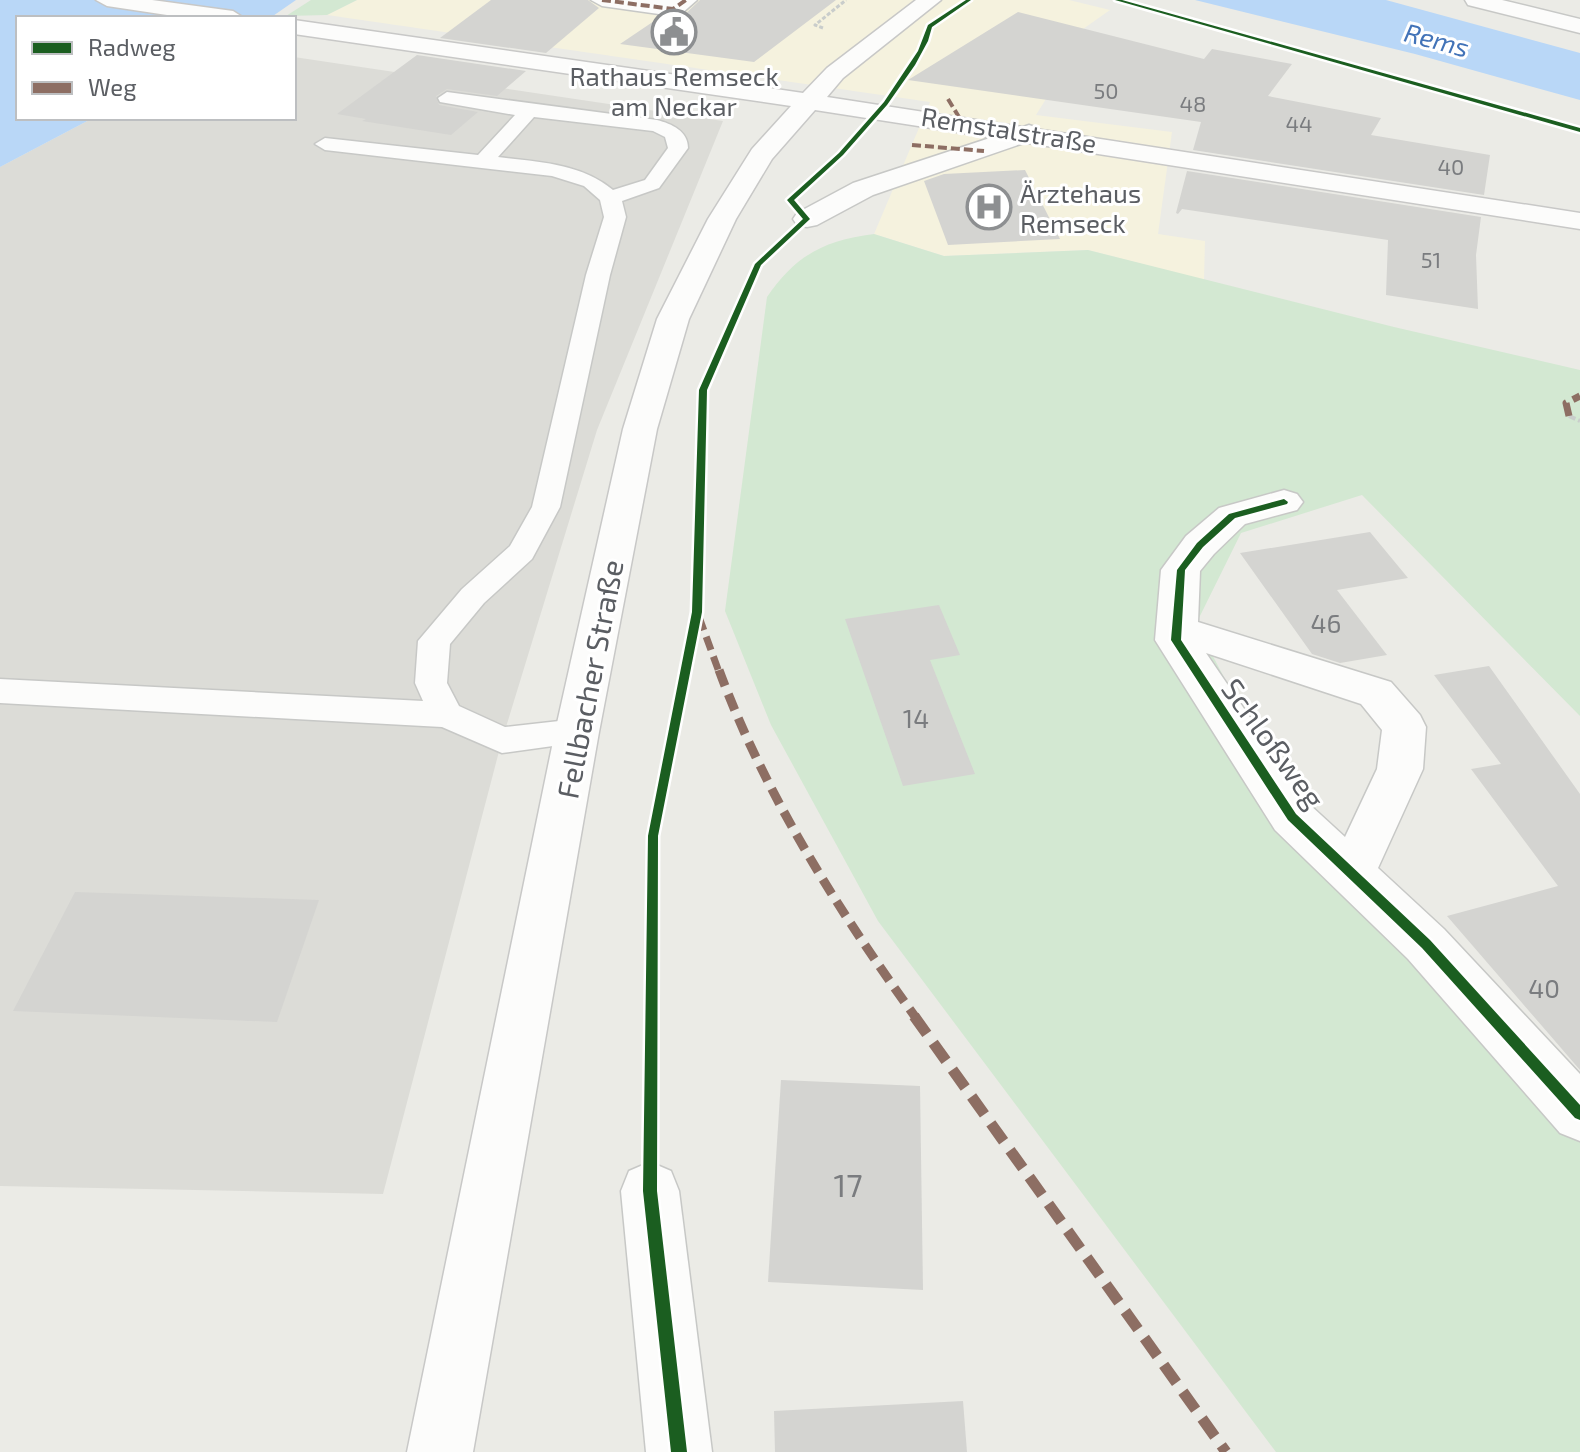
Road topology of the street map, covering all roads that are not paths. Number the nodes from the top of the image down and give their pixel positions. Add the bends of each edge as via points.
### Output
1 (107, 0) edge
2 (602, 0) edge
3 (686, 0) edge
4 (930, 0) edge
5 (1476, 0) edge
6 (219, 16) edge
7 (1580, 26) edge
8 (302, 28) edge
9 (447, 98) dead end
10 (809, 100) junction
11 (529, 111) junction
12 (1029, 133) junction
13 (325, 144) dead end
14 (483, 162) junction
15 (610, 198) junction
16 (807, 219) dead end
17 (1580, 221) edge
18 (1284, 502) dead end
19 (1176, 640) junction
20 (0, 691) edge
21 (447, 715) junction
22 (577, 732) junction
23 (1347, 869) junction
24 (1580, 1114) edge
25 (650, 1191) dead end
26 (440, 1452) edge
27 (679, 1452) edge

1 - 6 main road
2 - 3 main road via 673,9
4 - 10 main road, Fellbacher Straße via 871,43
5 - 7 main road
8 - 10 main road, Remstalstraße
9 - 11 lane
10 - 12 main road, Remstalstraße
10 - 22 main road, Fellbacher Straße via 761,155 722,219 673,319 640,429
11 - 14 lane
11 - 15 lane via 657,126 672,133 678,148 652,184
12 - 16 main road via 863,189
12 - 17 main road, Remstalstraße
13 - 14 lane
14 - 15 lane via 555,170 591,182
15 - 21 lane via 615,217 546,507 521,552 434,641 431,683
18 - 19 main road via 1232,516 1200,545 1181,570
19 - 23 main road, Schloßweg via 1292,817
19 - 23 main road, Schloßweg via 1200,636 1376,693 1404,727 1400,769 1361,854
20 - 21 lane
21 - 22 lane via 502,740
22 - 26 main road, Fellbacher Straße
23 - 24 main road, Schloßweg via 1426,944
25 - 27 main road

